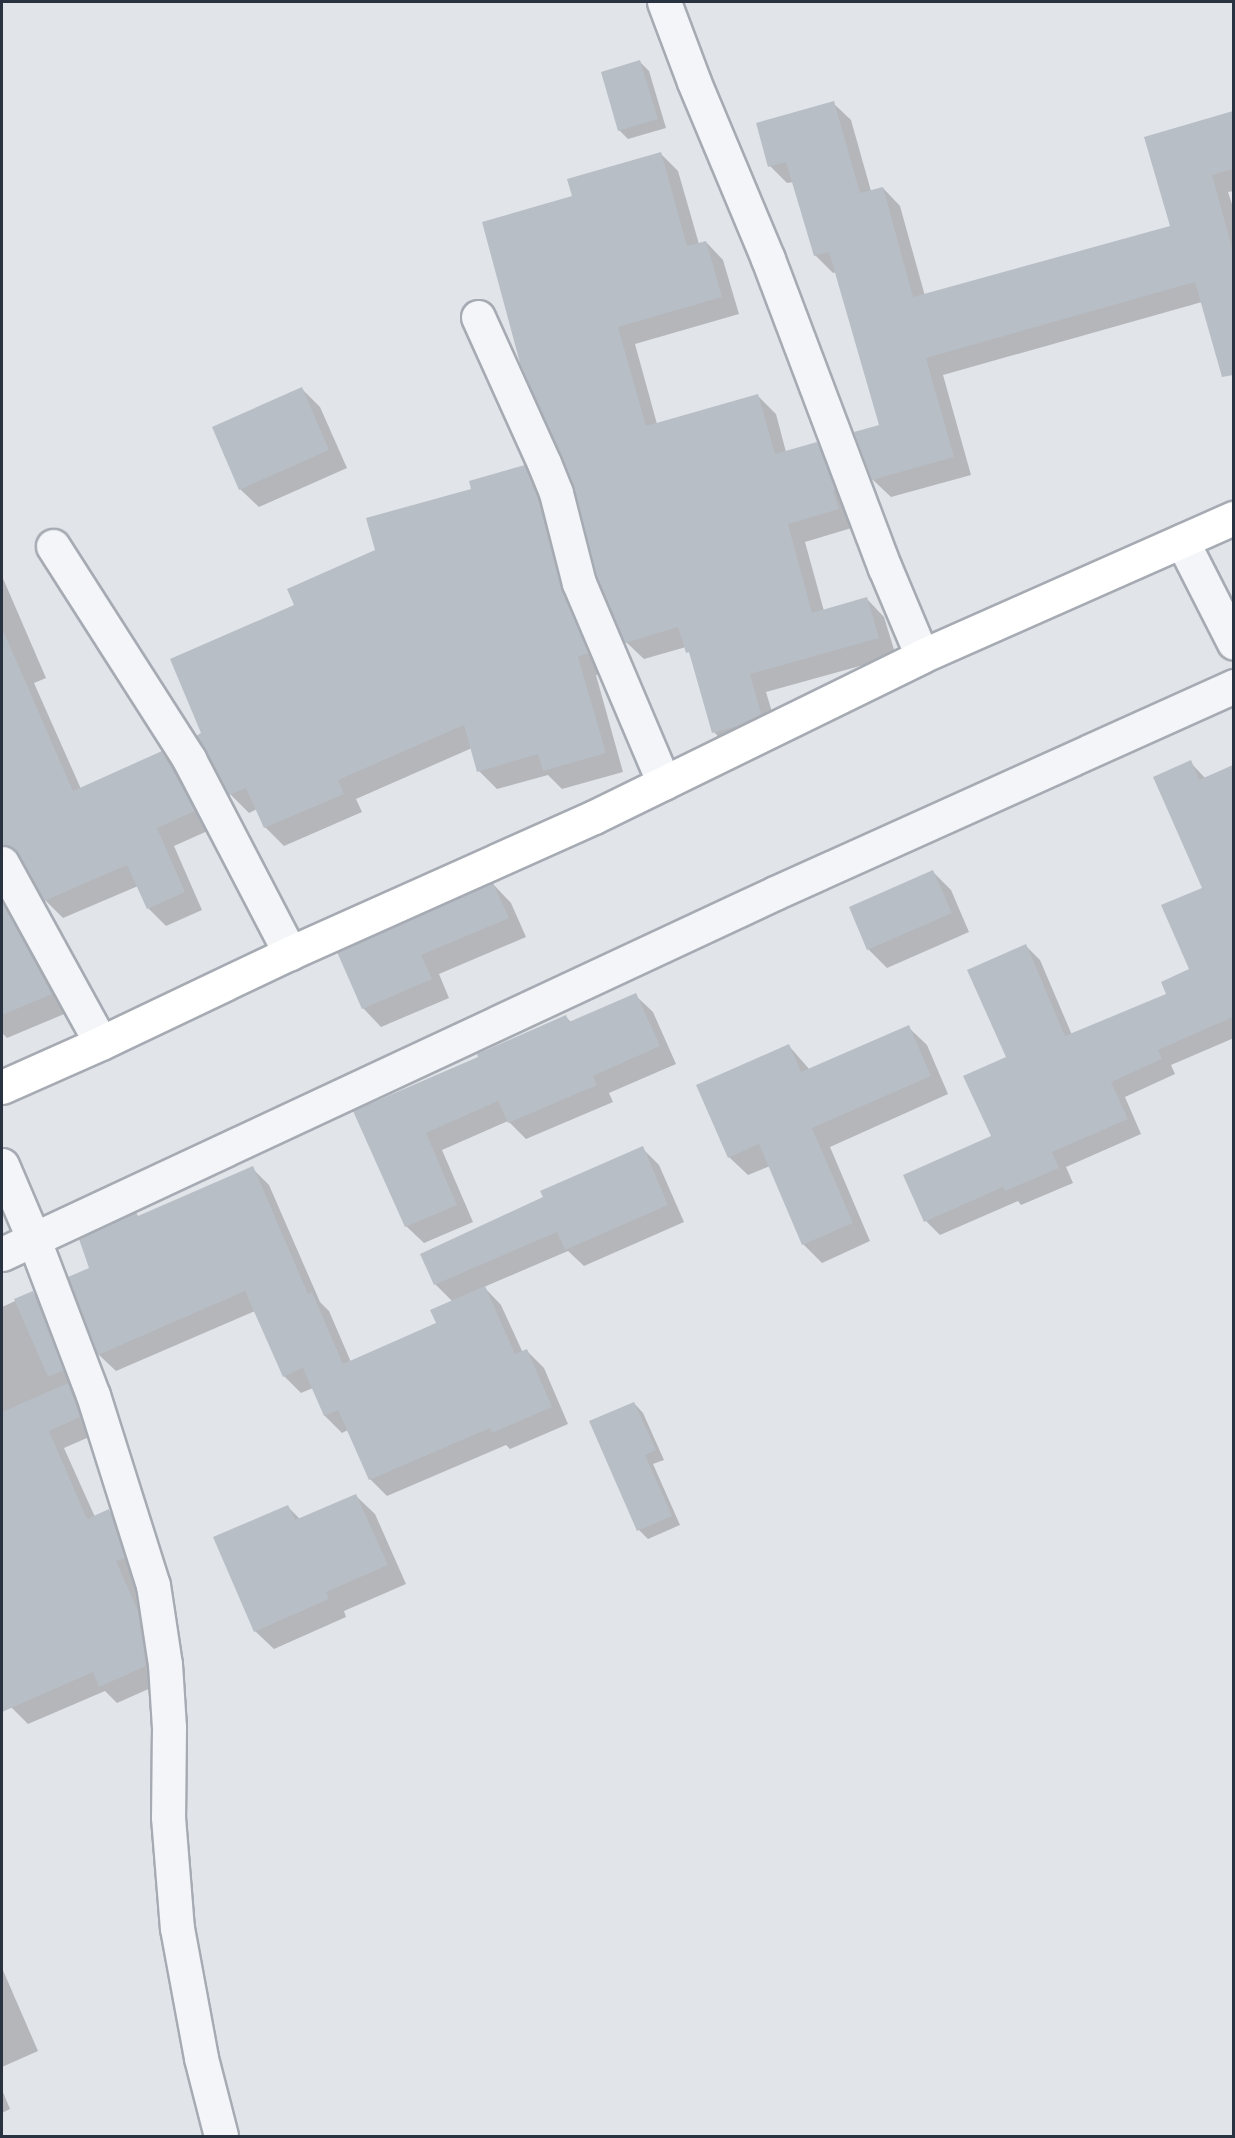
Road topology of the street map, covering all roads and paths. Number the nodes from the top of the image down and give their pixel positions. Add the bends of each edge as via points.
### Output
1 (664, 2) edge
2 (478, 317) dead end
3 (1233, 518) edge
4 (1182, 541) junction
5 (52, 546) dead end
6 (1233, 643) edge
7 (922, 656) junction
8 (1233, 686) edge
9 (664, 783) junction
10 (2, 863) edge
11 (290, 952) junction
12 (101, 1042) junction
13 (2, 1087) edge
14 (2, 1165) edge
15 (34, 1240) junction
16 (2, 1254) edge
17 (221, 2136) edge

1 - 7 street
2 - 9 street via 556,493 579,583
3 - 4 main road
4 - 6 street
4 - 7 main road
5 - 11 street via 168,724
7 - 9 main road
8 - 15 street via 775,893
9 - 11 main road
10 - 12 street
11 - 12 main road
12 - 13 main road
14 - 15 street
15 - 16 street
15 - 17 street via 93,1395 153,1585 165,1664 168,1817 177,1928 201,2058

